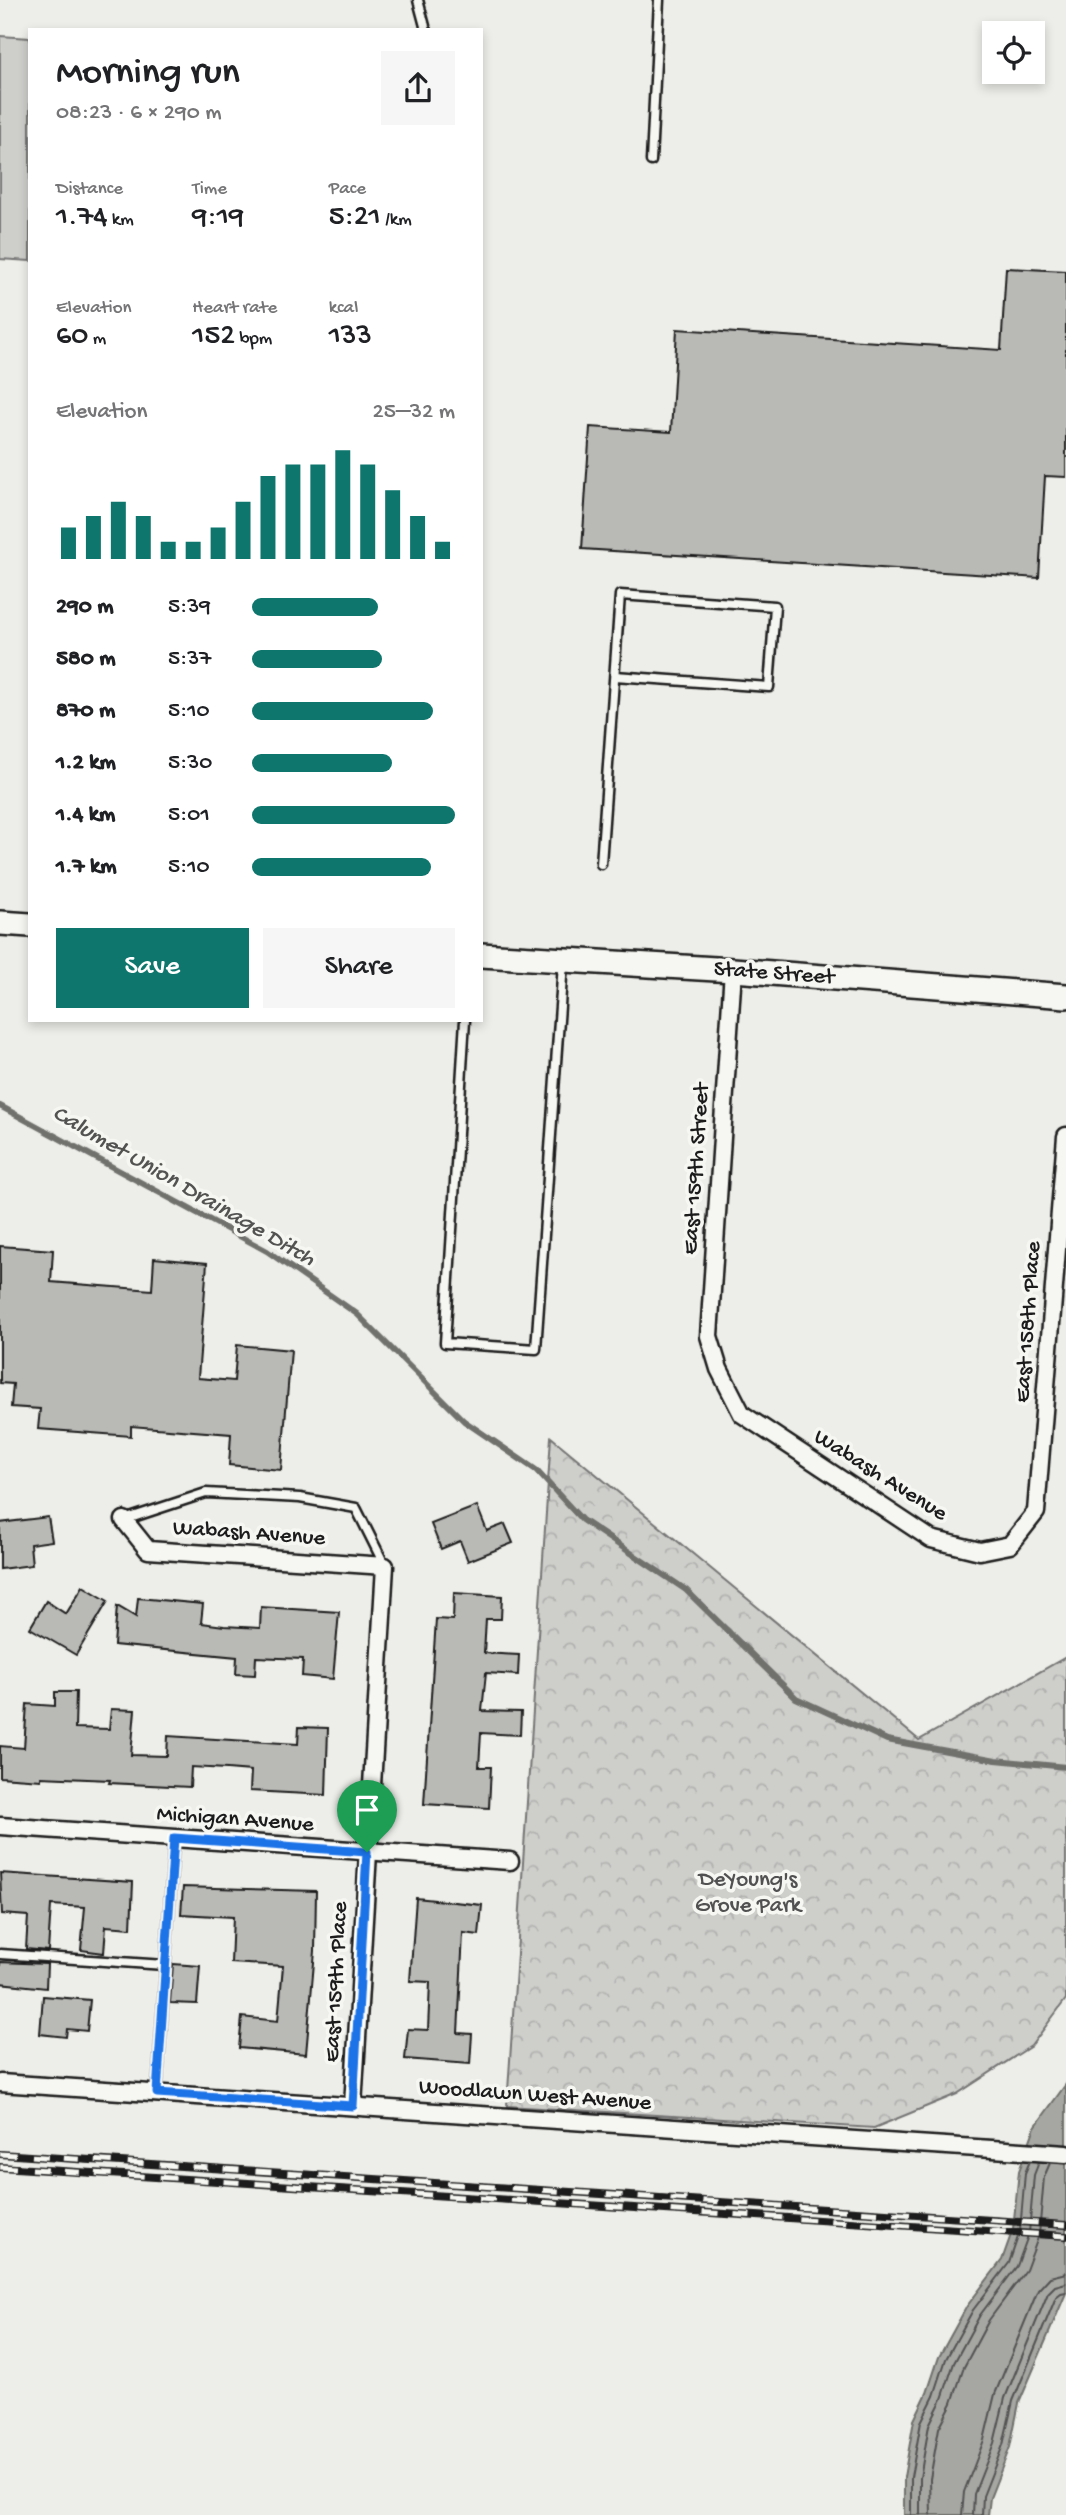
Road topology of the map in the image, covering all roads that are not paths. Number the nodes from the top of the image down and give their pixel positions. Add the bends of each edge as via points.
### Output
1 (418, 0) edge
2 (659, 0) edge
3 (425, 28) edge
4 (651, 161) dead end
5 (615, 677) junction
6 (601, 864) dead end
7 (0, 923) edge
8 (28, 925) edge
9 (483, 955) edge
10 (563, 960) junction
11 (733, 970) junction
12 (1066, 996) edge
13 (466, 1022) edge
14 (1066, 1136) edge
15 (719, 1369) joint
16 (1037, 1512) joint
17 (124, 1520) joint
18 (385, 1566) junction
19 (0, 1826) edge
20 (174, 1838) junction
21 (367, 1852) junction
22 (510, 1861) dead end
23 (0, 1954) edge
24 (165, 1965) junction
25 (0, 2083) edge
26 (157, 2093) junction
27 (353, 2106) junction
28 (1066, 2154) edge

1 - 3 lane
2 - 4 lane
5 - 5 lane via 620,595 775,606 769,687
5 - 6 lane
7 - 8 main road
9 - 10 main road, State Street
10 - 11 main road, State Street
10 - 13 lane via 536,1349 444,1343
11 - 12 main road, State Street
11 - 15 street, East 159th Street via 709,1336
14 - 16 street, East 158th Place
15 - 16 street, Wabash Avenue via 742,1414 930,1539 980,1551 1010,1545
17 - 18 street, Wabash Avenue via 148,1550
17 - 18 lane via 206,1493 300,1498 356,1508
18 - 21 street, East 159th Place
19 - 20 street, Michigan Avenue
20 - 21 street, Michigan Avenue
20 - 24 lane
21 - 22 street, Michigan Avenue
21 - 27 street, East 159th Place
23 - 24 lane
24 - 26 lane
25 - 26 street, Woodlawn West Avenue
26 - 27 street, Woodlawn West Avenue
27 - 28 street, Woodlawn West Avenue

